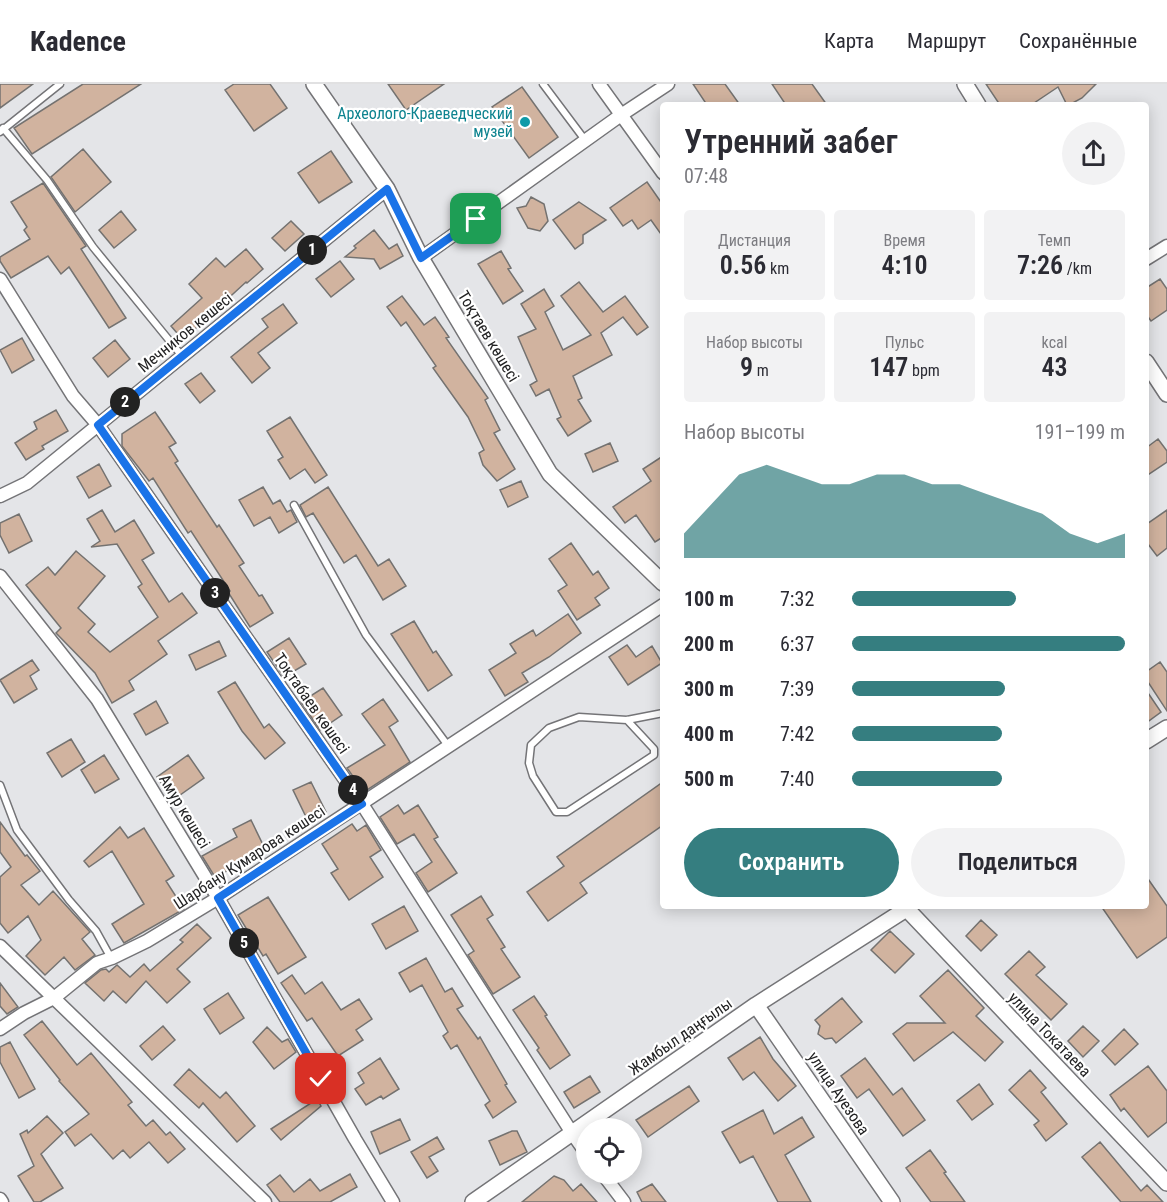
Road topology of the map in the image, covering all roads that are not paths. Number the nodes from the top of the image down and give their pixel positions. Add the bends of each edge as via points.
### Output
1 (60, 84) edge
2 (314, 84) edge
3 (543, 84) edge
4 (598, 84) edge
5 (668, 84) edge
6 (965, 84) edge
7 (976, 102) edge
8 (621, 115) junction
9 (1, 130) edge
10 (586, 140) junction
11 (660, 169) edge
12 (387, 189) junction
13 (1167, 246) edge
14 (1149, 257) edge
15 (421, 258) junction
16 (0, 279) edge
17 (182, 356) junction
18 (1149, 367) edge
19 (1167, 394) edge
20 (98, 425) junction
21 (0, 496) edge
22 (294, 505) dead end
23 (0, 576) edge
24 (660, 580) edge
25 (660, 607) edge
26 (660, 714) edge
27 (627, 720) junction
28 (1167, 728) edge
29 (1149, 739) edge
30 (449, 747) junction
31 (0, 784) edge
32 (362, 804) junction
33 (218, 898) junction
34 (904, 909) edge
35 (909, 909) edge
36 (0, 946) edge
37 (112, 958) junction
38 (54, 998) junction
39 (756, 1005) junction
40 (0, 1029) edge
41 (572, 1133) junction
42 (576, 1139) edge
43 (1167, 1183) edge
44 (610, 1184) edge
45 (265, 1202) edge
46 (393, 1202) edge
47 (473, 1202) edge
48 (624, 1202) edge
49 (891, 1202) edge

1 - 9 lane
2 - 12 street, Тоқтаев көшесі
3 - 10 lane
4 - 8 street
5 - 8 street
6 - 7 street
8 - 10 street
8 - 11 street
9 - 17 lane via 47,180 93,246
10 - 15 street
12 - 15 street, Тоқтаев көшесі
12 - 17 street, Мечников көшесі
13 - 14 street
15 - 24 street, Тоқтаев көшесі via 550,474
16 - 20 street, Тоқтабаев көшесі via 73,396
17 - 20 street, Мечников көшесі
18 - 19 street
20 - 21 street, Мечников көшесі via 27,483
20 - 32 street, Тоқтабаев көшесі
22 - 30 lane via 366,635
23 - 33 street, Амур көшесі via 97,699
25 - 30 street, Шарбану Кумарова көшесі
26 - 27 lane
27 - 27 lane via 579,717 549,728 531,745 529,763 533,776 556,812 567,812 654,755 654,749
28 - 29 street
30 - 32 street, Шарбану Кумарова көшесі
31 - 37 lane via 17,830 96,931
32 - 33 street, Шарбану Кумарова көшесі
32 - 41 street, Тоқтабаев көшесі
33 - 37 street, Шарбану Кумарова көшесі
33 - 46 street, Амур көшесі
34 - 39 street, Жамбыл даңғылы
35 - 43 street, улица Токатаева
36 - 38 street
37 - 38 street, Шарбану Кумарова көшесі via 97,963
38 - 40 street, Шарбану Кумарова көшесі
38 - 45 street
39 - 41 street, Жамбыл даңғылы
39 - 49 street, улица Ауезова
41 - 42 street, Тоқтабаев көшесі
41 - 47 street, Жамбыл даңғылы
44 - 48 street

